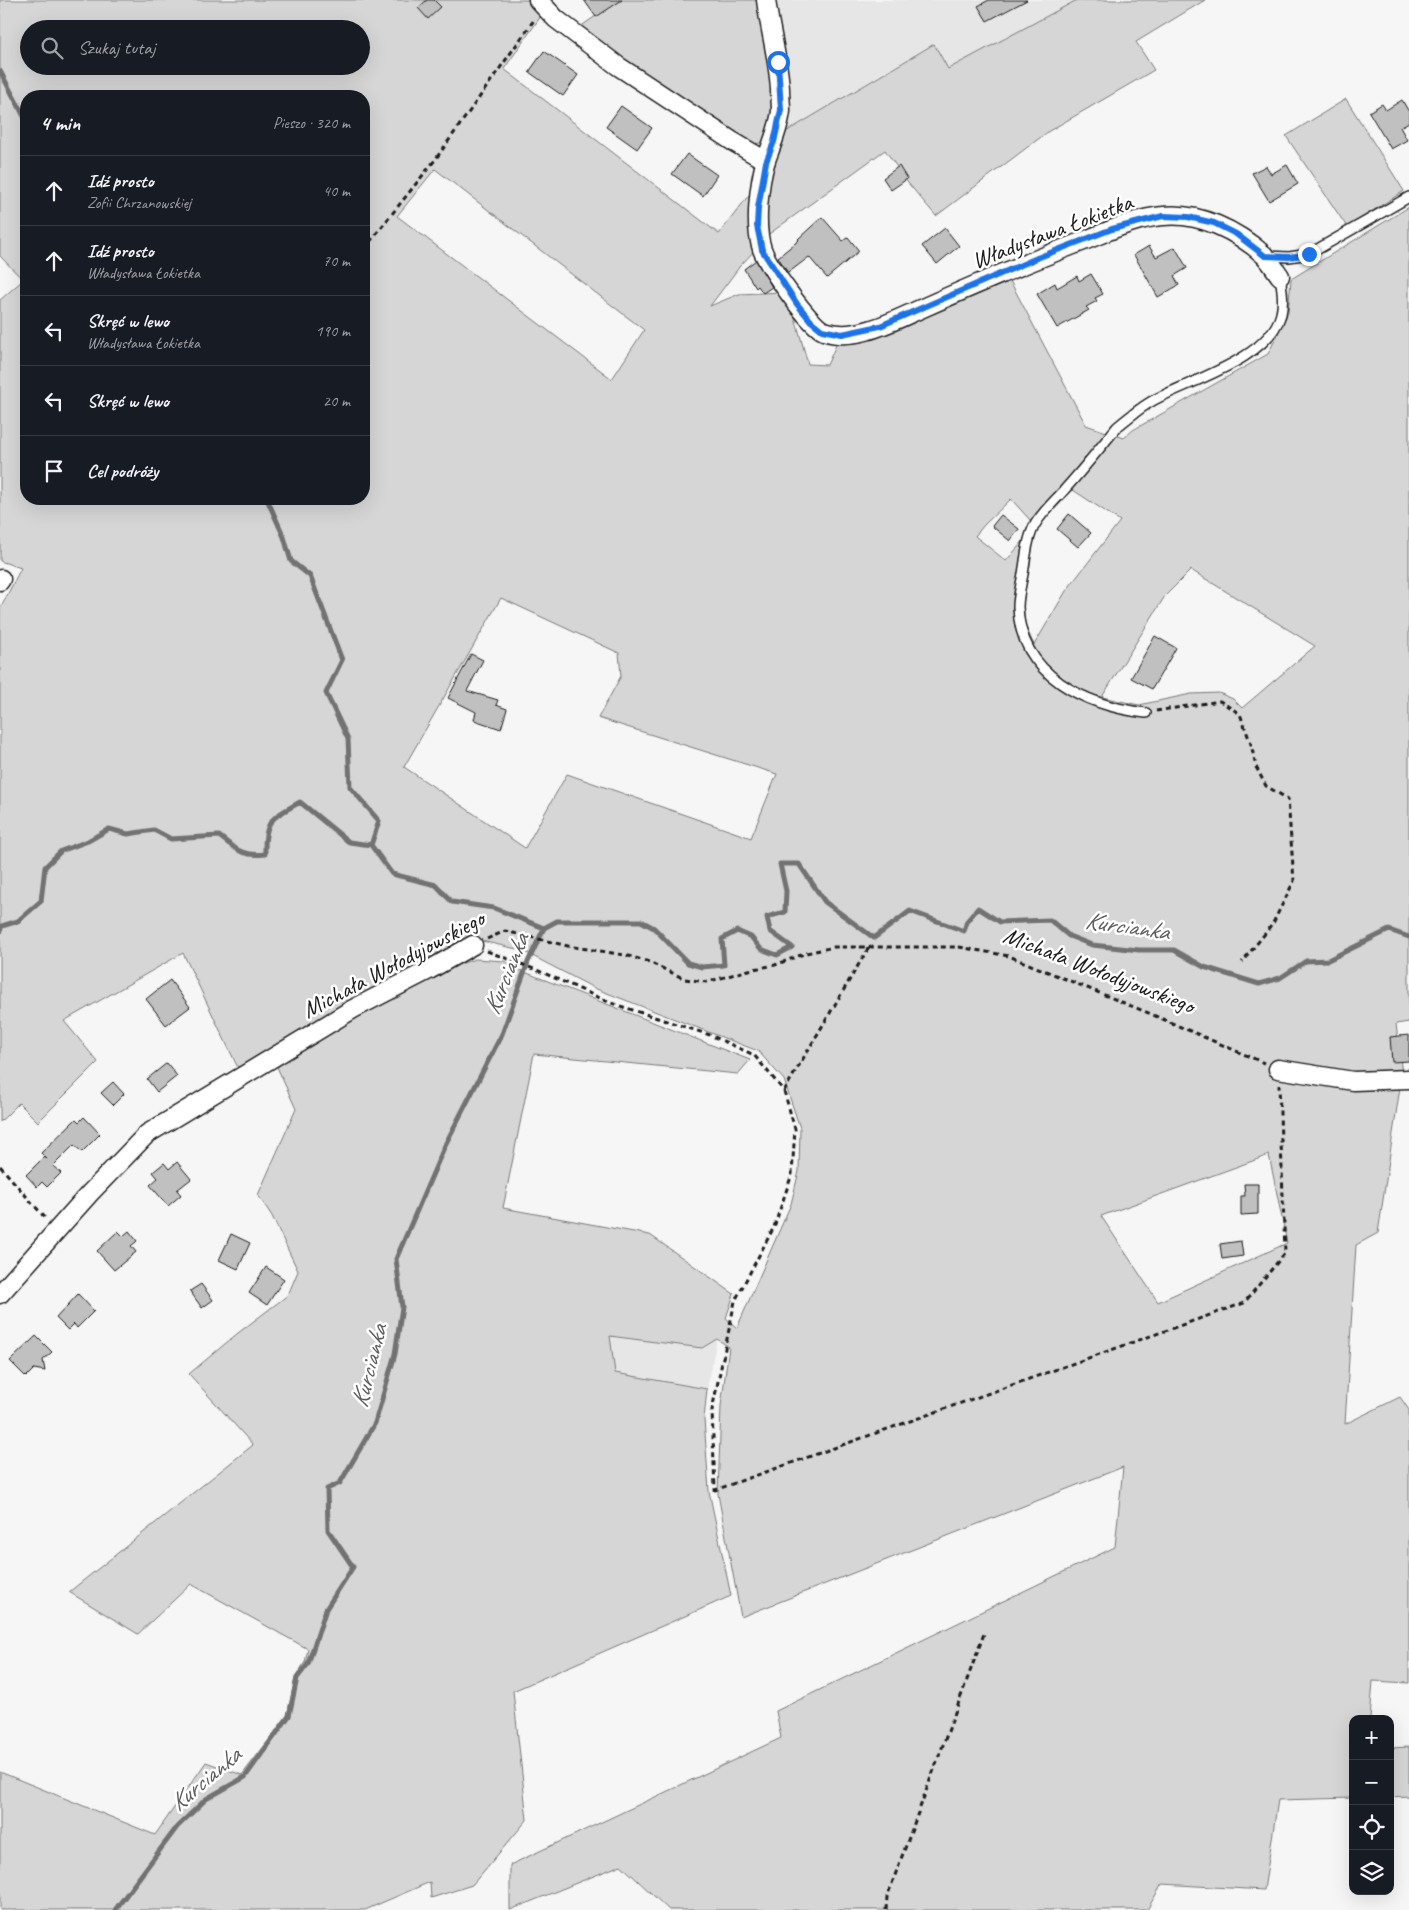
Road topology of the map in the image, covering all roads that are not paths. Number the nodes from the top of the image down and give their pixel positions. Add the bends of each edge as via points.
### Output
1 (766, 0) edge
2 (541, 4) edge
3 (766, 162) junction
4 (1409, 197) edge
5 (1265, 256) junction
6 (1280, 276) joint
7 (1146, 713) road end
8 (473, 945) road end
9 (1278, 1069) road end
10 (1409, 1079) edge
11 (0, 1294) edge

1 - 3 street, Władysława Łokietka via 778,62 781,110
2 - 3 street via 618,66
3 - 5 street, Władysława Łokietka via 757,226 762,250 811,321 822,330 842,334 880,326 1037,258 1112,229 1163,216 1214,223 1236,234
4 - 5 lane via 1309,254
5 - 6 street, Władysława Łokietka
6 - 7 lane, Władysława Łokietka via 1281,314 1264,342 1226,367 1154,400 1124,420 1036,523 1028,546 1018,607 1021,628 1041,666 1056,681 1084,697 1122,710
8 - 11 street, Michała Wołodyjowskiego via 353,1009 147,1134
9 - 10 street via 1353,1081

